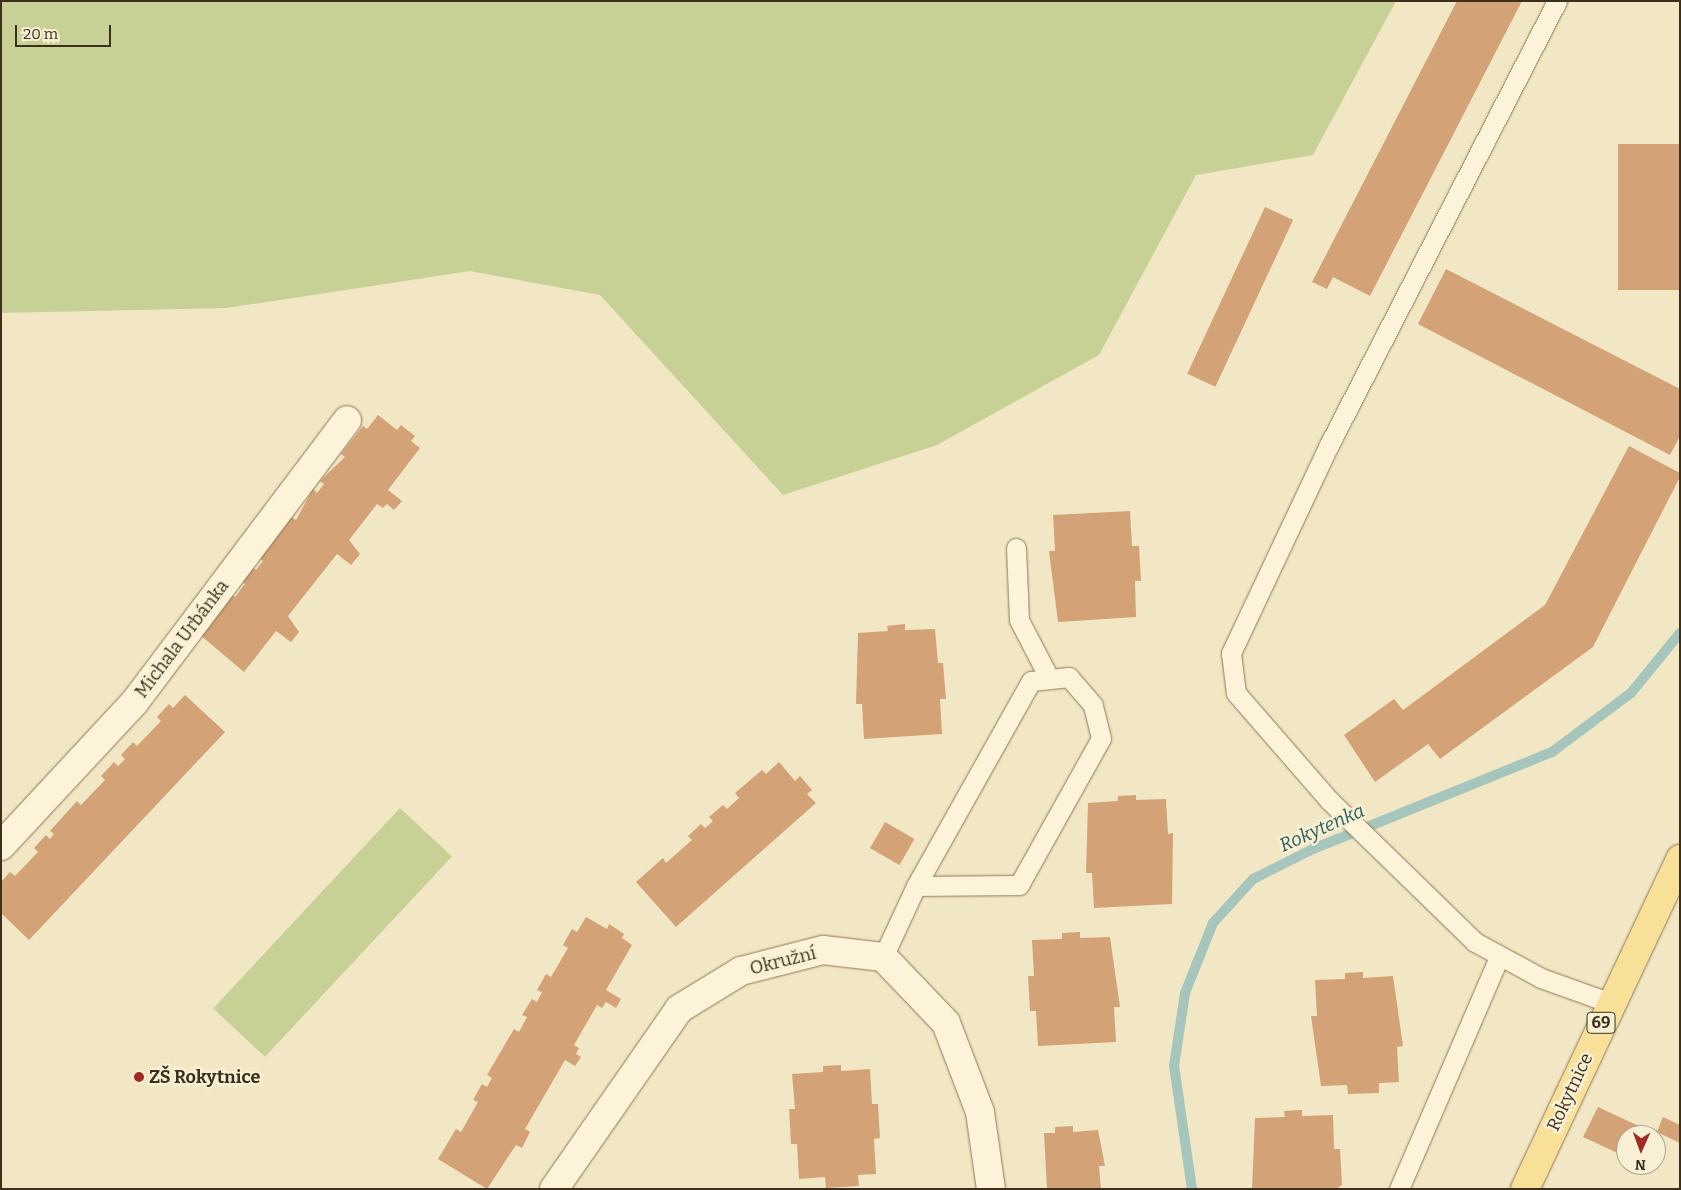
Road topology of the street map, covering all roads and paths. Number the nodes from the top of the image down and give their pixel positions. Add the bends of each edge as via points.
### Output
1 (1557, 1) edge
2 (347, 420) dead end
3 (1016, 548) dead end
4 (1048, 676) junction
5 (1, 846) edge
6 (1677, 874) edge
7 (916, 886) junction
8 (883, 957) junction
9 (1499, 957) junction
10 (1611, 1003) junction
11 (554, 1189) edge
12 (990, 1189) edge
13 (1399, 1189) edge
14 (1526, 1189) edge

1 - 9 lane via 1328,447 1231,653 1236,693 1330,801 1475,942
2 - 5 street, Michala Urbánka via 134,703
3 - 4 lane via 1019,620
4 - 7 lane via 1031,681
4 - 7 lane via 1069,677 1093,705 1102,738 1019,885
6 - 10 main road, Rokytnice / 69
7 - 8 lane
8 - 11 street, Okružní via 823,950 741,971 679,1009
8 - 12 street via 946,1023 980,1112
9 - 10 lane via 1541,978
9 - 13 lane
10 - 14 main road, Rokytnice / 69

